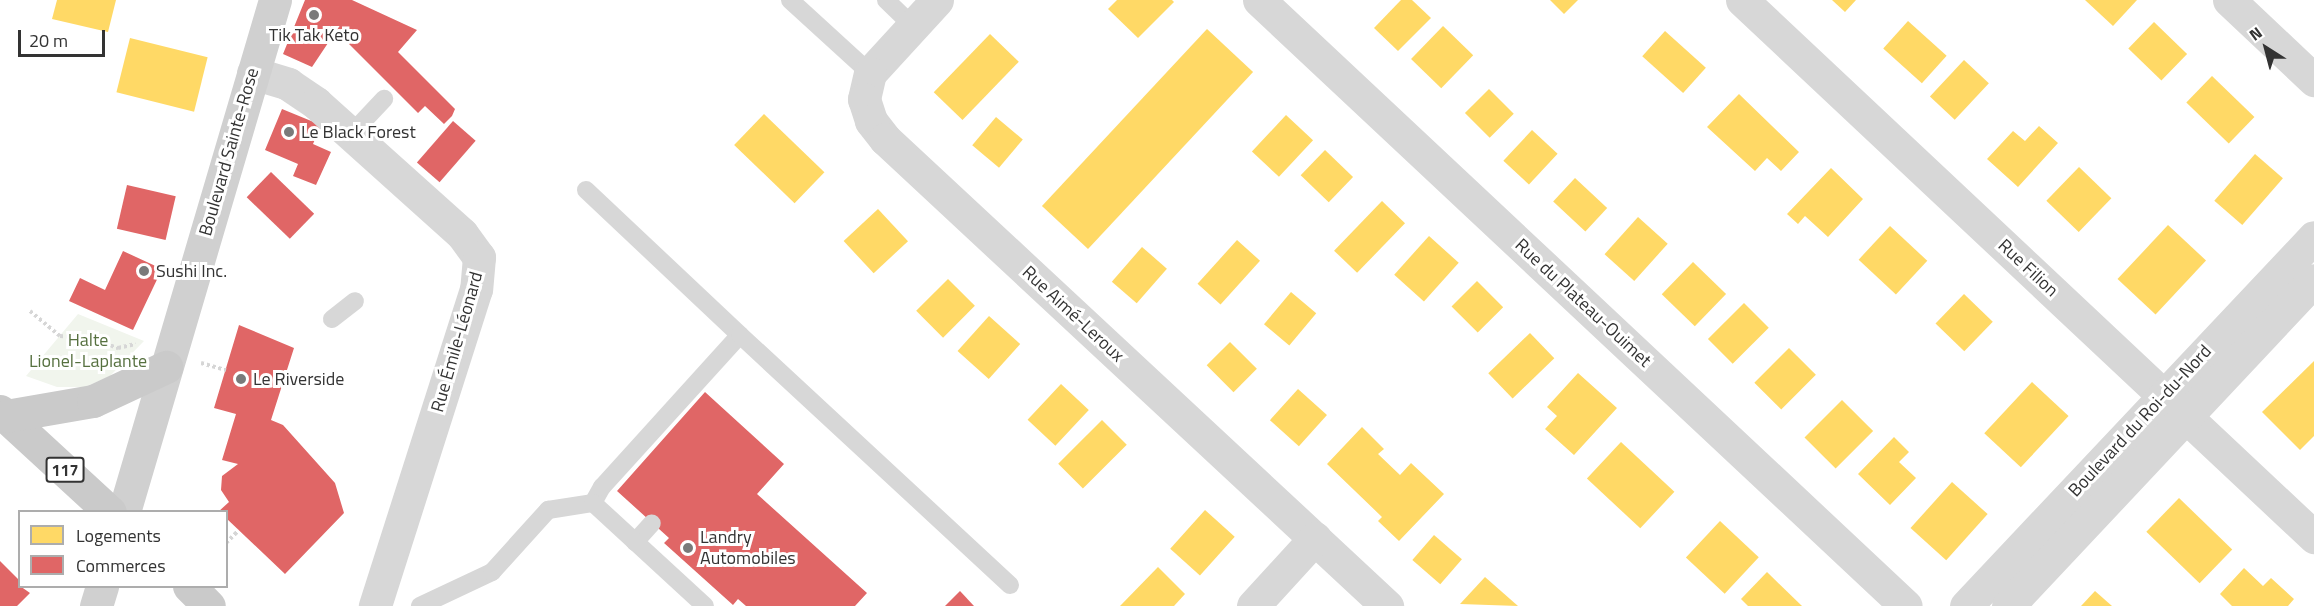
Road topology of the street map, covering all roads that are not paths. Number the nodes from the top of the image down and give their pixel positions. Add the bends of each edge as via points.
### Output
1 (274, 0) edge
2 (790, 0) edge
3 (886, 0) edge
4 (937, 0) edge
5 (1259, 0) edge
6 (1742, 0) edge
7 (2229, 0) edge
8 (913, 26) junction
9 (253, 73) junction
10 (870, 73) junction
11 (2314, 80) edge
12 (384, 99) dead end
13 (352, 133) junction
14 (586, 190) dead end
15 (2314, 237) edge
16 (2314, 280) edge
17 (355, 301) dead end
18 (332, 319) dead end
19 (740, 335) junction
20 (178, 364) junction
21 (2175, 406) junction
22 (3, 413) edge
23 (593, 503) junction
24 (108, 510) edge
25 (125, 510) edge
26 (652, 523) dead end
27 (2314, 537) edge
28 (1315, 538) junction
29 (635, 542) junction
30 (1010, 585) dead end
31 (101, 588) edge
32 (191, 588) edge
33 (96, 606) edge
34 (209, 606) edge
35 (375, 606) edge
36 (420, 606) edge
37 (705, 606) edge
38 (1253, 606) edge
39 (1388, 606) edge
40 (1906, 606) edge
41 (1966, 606) edge
42 (2008, 606) edge

1 - 9 street, Boulevard Sainte-Rose
2 - 10 lane
3 - 8 lane
4 - 8 street
5 - 40 street, Rue du Plateau-Ouimet
6 - 21 street, Rue Filion
7 - 11 street
8 - 10 street
9 - 13 street, Rue Émile-Léonard via 303,92
9 - 20 street, Boulevard Sainte-Rose
10 - 28 street, Rue Aimé-Leroux via 865,87 866,110 885,139
12 - 13 lane
13 - 35 street, Rue Émile-Léonard via 470,242 480,265 476,289
14 - 19 lane
15 - 21 street, Boulevard du Roi-du-Nord
16 - 21 street, Boulevard du Roi-du-Nord
17 - 18 lane
19 - 23 lane via 602,487
19 - 30 lane
20 - 22 main road via 93,401
20 - 25 street, Boulevard Sainte-Rose
21 - 27 street, Rue Filion
21 - 41 street, Boulevard du Roi-du-Nord
21 - 42 street, Boulevard du Roi-du-Nord
22 - 24 main road, 117
23 - 29 lane
23 - 36 lane via 548,510 492,572
26 - 29 lane
28 - 38 street
28 - 39 street, Rue Aimé-Leroux
29 - 37 lane
31 - 33 street
32 - 34 main road

